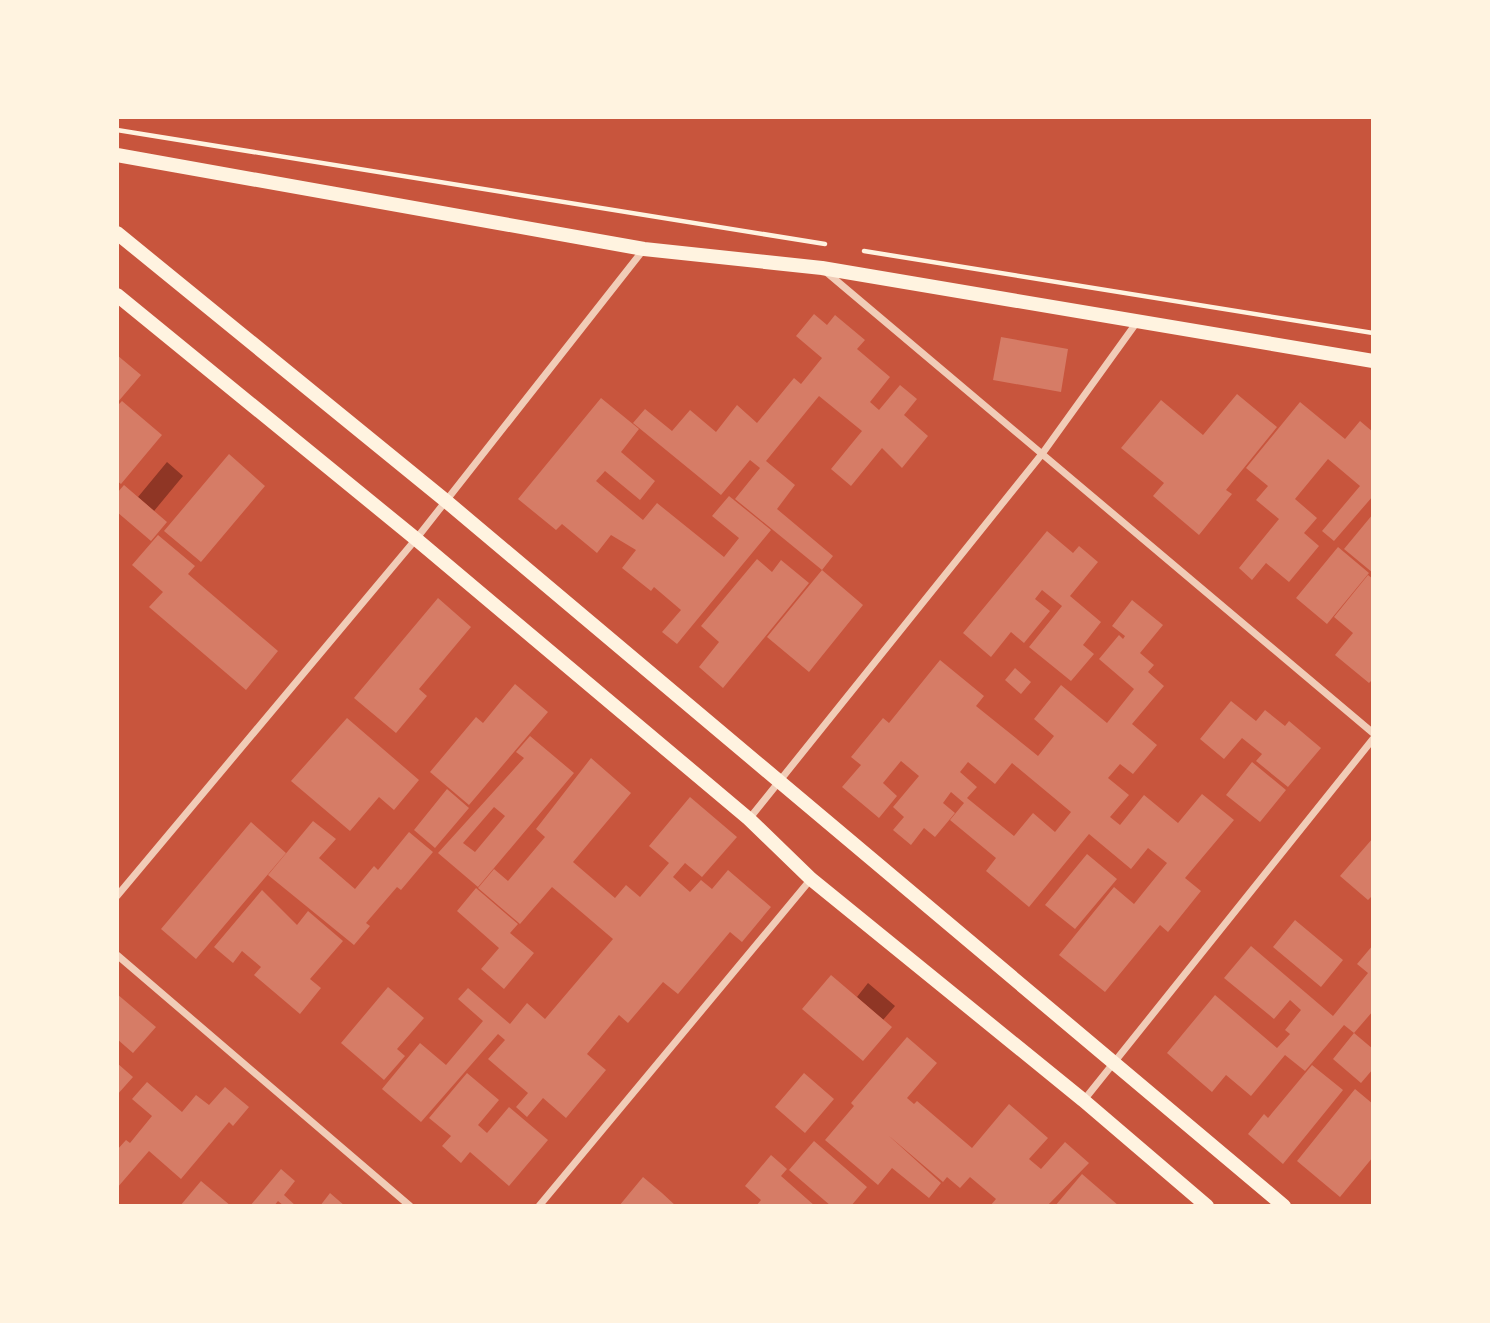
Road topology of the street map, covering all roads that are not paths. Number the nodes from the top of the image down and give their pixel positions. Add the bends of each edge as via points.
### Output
1 (117, 155) edge
2 (117, 233) edge
3 (644, 249) junction
4 (822, 268) junction
5 (117, 295) edge
6 (1137, 322) junction
7 (1373, 361) edge
8 (1042, 454) junction
9 (446, 501) junction
10 (416, 539) junction
11 (1373, 733) edge
12 (1373, 740) edge
13 (779, 783) junction
14 (749, 819) junction
15 (811, 879) junction
16 (117, 896) edge
17 (117, 956) edge
18 (1115, 1063) junction
19 (1083, 1100) junction
20 (410, 1206) edge
21 (539, 1206) edge
22 (1207, 1206) edge
23 (1284, 1206) edge

1 - 3 main road
2 - 9 main road
3 - 4 main road
3 - 9 street
4 - 6 main road
4 - 8 street
5 - 10 main road
6 - 7 main road
6 - 8 street
8 - 11 street
8 - 13 street
9 - 10 street
9 - 13 main road
10 - 14 main road
10 - 16 street
12 - 18 street
13 - 14 street
13 - 18 main road
14 - 15 main road
15 - 19 main road
15 - 21 street
17 - 20 street
18 - 19 street
18 - 23 main road
19 - 22 main road

